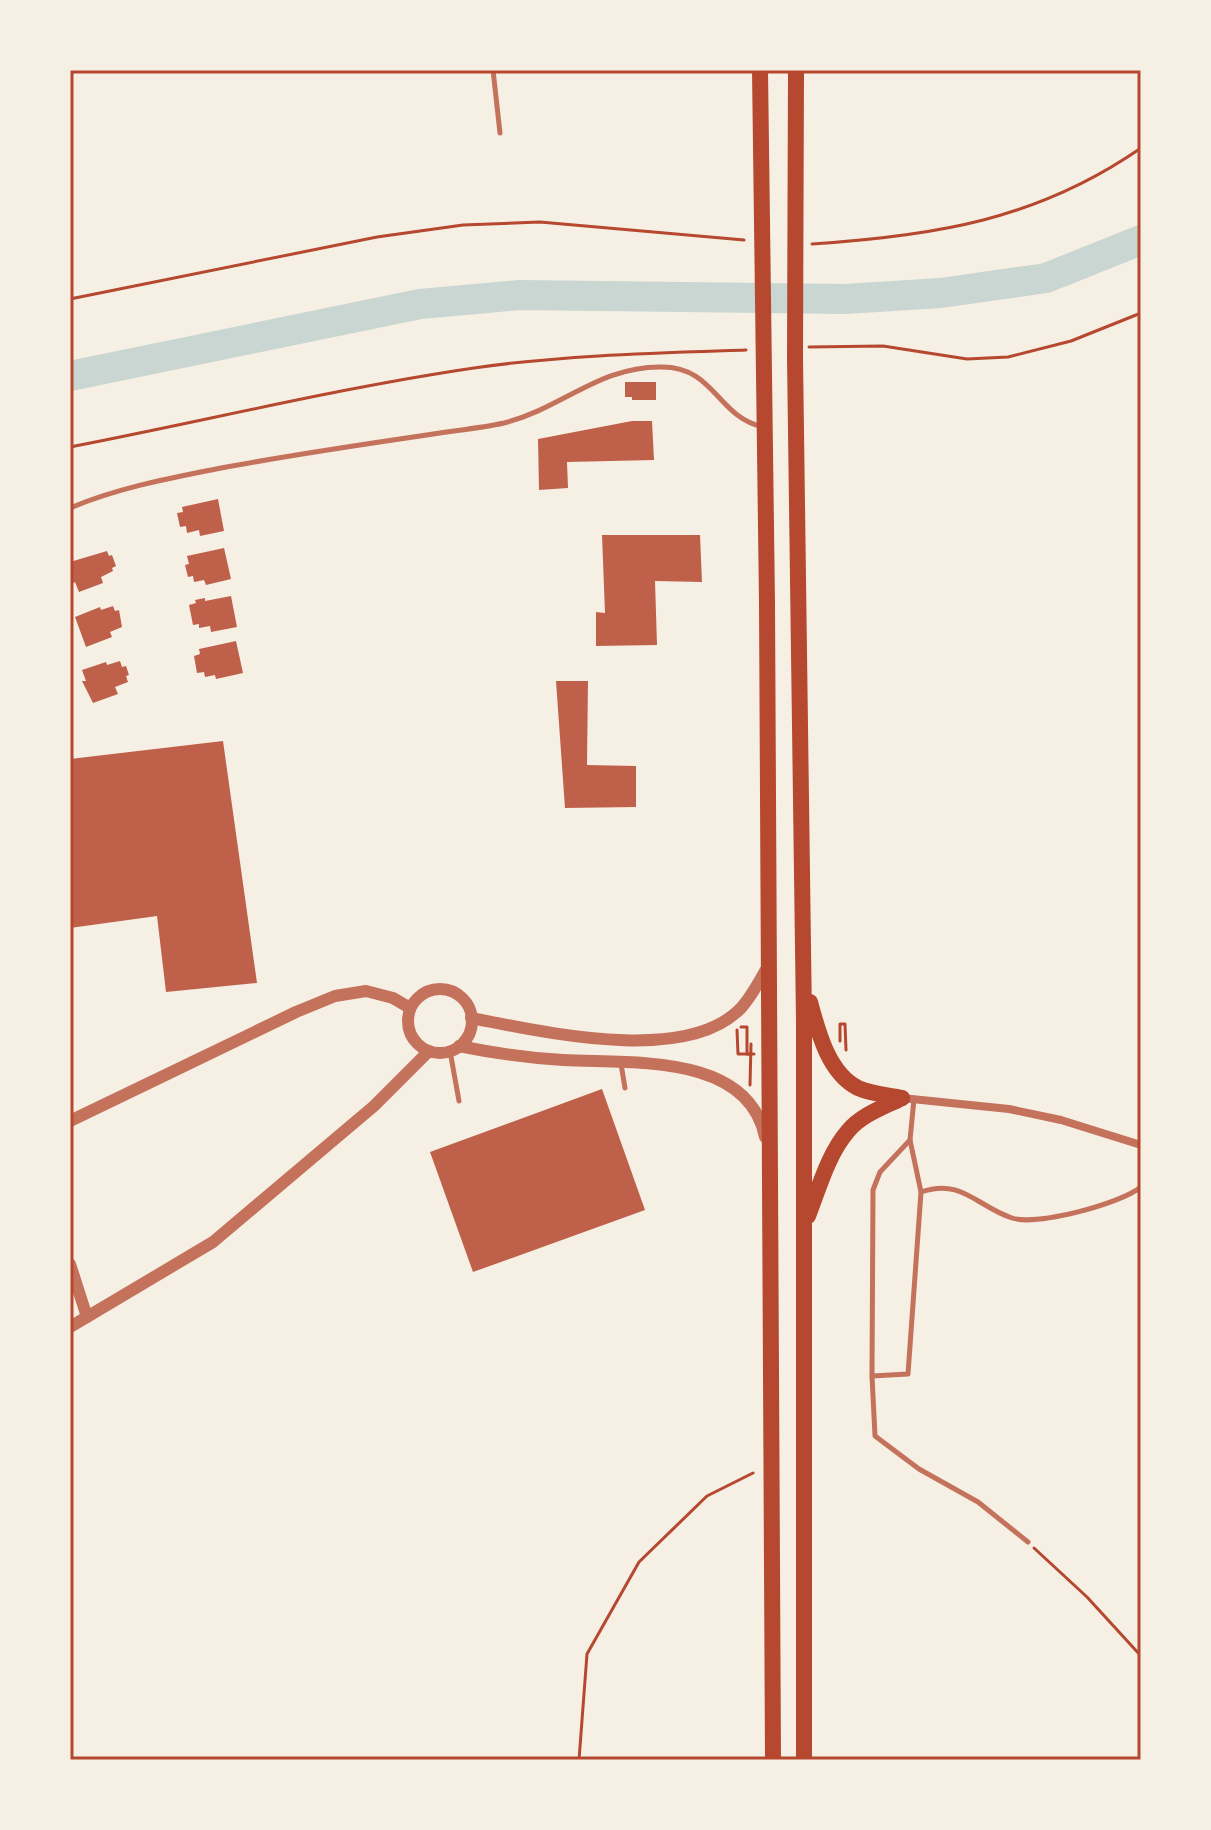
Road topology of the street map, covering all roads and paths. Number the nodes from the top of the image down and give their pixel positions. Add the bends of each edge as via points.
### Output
1 (493, 70) edge
2 (760, 70) edge
3 (796, 70) edge
4 (500, 133) dead end
5 (1141, 148) edge
6 (753, 240) dead end
7 (812, 244) dead end
8 (70, 299) edge
9 (764, 427) junction
10 (70, 508) edge
11 (768, 966) junction
12 (804, 980) junction
13 (410, 1008) junction
14 (471, 1018) junction
15 (454, 1049) junction
16 (840, 1049) dead end
17 (429, 1051) junction
18 (738, 1054) dead end
19 (751, 1054) dead end
20 (846, 1054) dead end
21 (621, 1063) junction
22 (625, 1088) dead end
23 (908, 1098) junction
24 (459, 1101) dead end
25 (70, 1121) edge
26 (910, 1140) junction
27 (1141, 1145) edge
28 (770, 1163) junction
29 (1141, 1187) edge
30 (921, 1192) junction
31 (804, 1225) junction
32 (70, 1264) edge
33 (87, 1317) junction
34 (70, 1327) edge
35 (872, 1376) junction
36 (771, 1465) junction
37 (1028, 1542) joint
38 (1141, 1656) edge
39 (579, 1760) edge
40 (773, 1760) edge
41 (804, 1760) edge

1 - 4 lane
2 - 9 highway
3 - 12 highway
5 - 7 path via 1089,180 1004,215 901,237
6 - 8 path via 540,222 463,225 377,237
9 - 10 lane via 735,415 708,383 691,373 664,367 633,369 502,423 149,482
9 - 11 highway
11 - 14 street via 740,1009 710,1028 685,1035 632,1041
11 - 28 highway
12 - 23 highway via 821,1042 844,1078 858,1088
12 - 31 highway
13 - 14 street via 424,993 445,989 463,999
13 - 17 street via 412,1038
13 - 25 street via 366,991 335,996
14 - 15 street via 471,1029
15 - 17 street
15 - 21 street
15 - 24 lane
16 - 20 path via 840,1024 845,1024
17 - 33 street via 374,1106 213,1242
18 - 19 path via 737,1027 747,1027
21 - 22 lane
21 - 28 street via 696,1070 723,1081 750,1101 762,1121
23 - 26 lane
23 - 27 street via 1009,1109
23 - 31 highway via 866,1116 849,1130
26 - 30 lane
26 - 35 lane via 886,1164 873,1190
28 - 36 highway
29 - 30 lane via 1128,1196 1040,1221 1009,1217 955,1189
30 - 35 lane via 908,1374
31 - 41 highway
32 - 33 street
33 - 34 street
35 - 37 lane via 875,1436 919,1469 978,1502
36 - 39 path via 707,1496 639,1562 587,1654
36 - 40 highway
37 - 38 path

